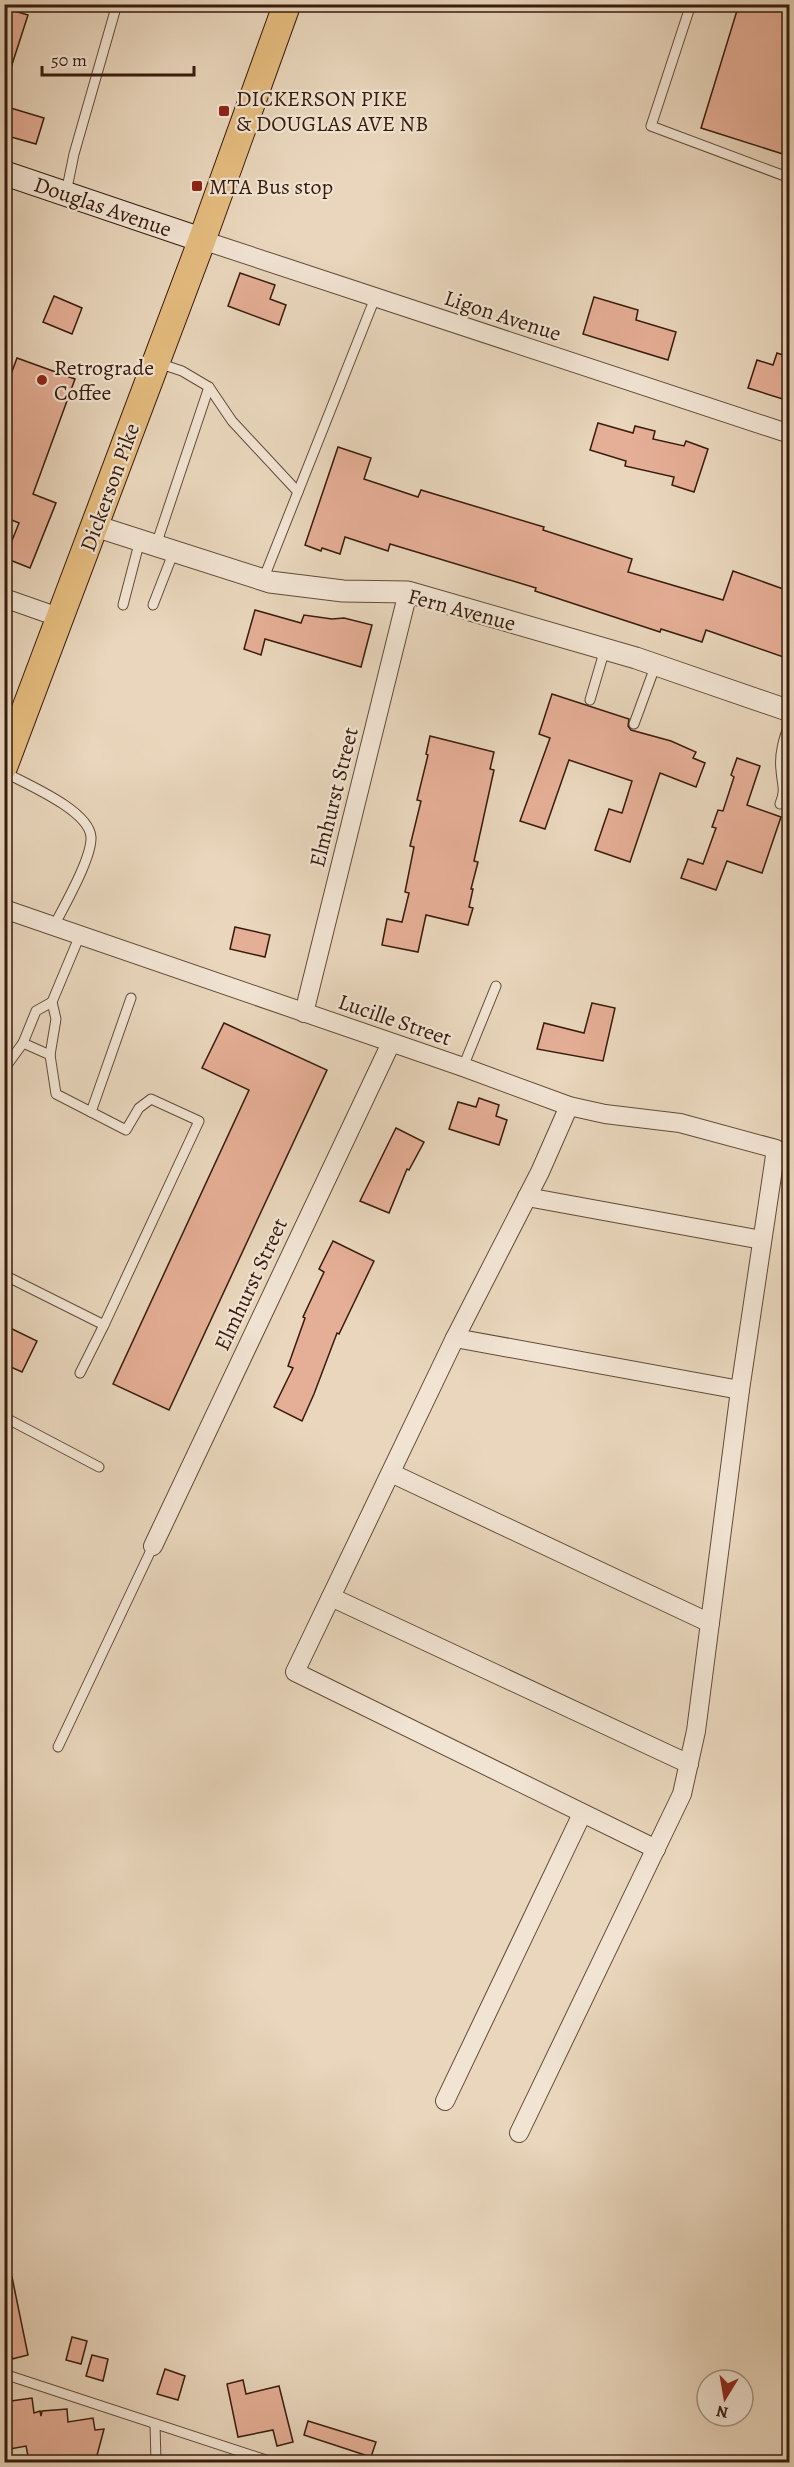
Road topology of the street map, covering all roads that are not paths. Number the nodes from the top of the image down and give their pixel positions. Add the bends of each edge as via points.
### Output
1 (117, 4) edge
2 (287, 4) edge
3 (692, 4) edge
4 (4, 173) edge
5 (789, 178) edge
6 (66, 194) junction
7 (202, 240) junction
8 (375, 298) junction
9 (156, 362) junction
10 (208, 387) junction
11 (789, 434) edge
12 (298, 492) junction
13 (95, 525) junction
14 (157, 546) junction
15 (263, 580) junction
16 (408, 592) junction
17 (4, 598) edge
18 (123, 605) dead end
19 (153, 605) dead end
20 (61, 618) junction
21 (605, 649) junction
22 (656, 664) junction
23 (590, 700) dead end
24 (789, 711) edge
25 (789, 722) edge
26 (634, 724) dead end
27 (4, 766) edge
28 (4, 772) edge
29 (780, 804) dead end
30 (4, 909) edge
31 (54, 926) junction
32 (80, 935) junction
33 (496, 986) dead end
34 (131, 998) dead end
35 (52, 1002) junction
36 (304, 1013) junction
37 (23, 1043) junction
38 (391, 1043) junction
39 (50, 1055) junction
40 (463, 1067) junction
41 (4, 1069) edge
42 (569, 1107) junction
43 (91, 1112) junction
44 (527, 1197) junction
45 (762, 1240) junction
46 (4, 1275) edge
47 (104, 1325) junction
48 (455, 1338) junction
49 (80, 1373) dead end
50 (740, 1390) junction
51 (4, 1417) edge
52 (99, 1467) dead end
53 (391, 1473) junction
54 (153, 1546) joint
55 (331, 1597) junction
56 (710, 1623) junction
57 (58, 1748) dead end
58 (689, 1764) junction
59 (582, 1814) junction
60 (656, 1849) junction
61 (445, 2101) dead end
62 (519, 2133) dead end
63 (4, 2374) edge
64 (155, 2424) junction
65 (156, 2463) edge
66 (272, 2463) edge

1 - 6 lane
2 - 7 main road, Dickerson Pike
3 - 5 lane via 651,126
4 - 6 main road, Douglas Avenue
6 - 7 main road, Douglas Avenue
7 - 8 street, Ligon Avenue
7 - 9 main road, Dickerson Pike
8 - 11 street, Ligon Avenue
8 - 12 lane
9 - 10 lane via 182,371
9 - 13 main road, Dickerson Pike
10 - 12 lane via 232,421
10 - 14 lane
12 - 15 lane
13 - 14 street, Fern Avenue
13 - 20 main road, Dickerson Pike
14 - 15 street, Fern Avenue
14 - 18 lane
14 - 19 lane
15 - 16 street, Fern Avenue via 343,591
16 - 21 street, Fern Avenue
16 - 36 street, Elmhurst Street
17 - 20 street
20 - 27 main road, Dickerson Pike
21 - 22 street, Fern Avenue
21 - 23 lane
22 - 24 street, Fern Avenue
22 - 26 lane
25 - 29 lane via 781,746 785,791
28 - 31 lane via 73,810 88,827 91,837 85,862
30 - 31 street, Lucille Street
31 - 32 street, Lucille Street
32 - 35 lane
32 - 36 street, Lucille Street
33 - 40 lane
34 - 43 lane
35 - 37 lane via 36,1011
35 - 39 lane via 56,1018
36 - 38 street, Lucille Street
37 - 39 lane
37 - 41 lane
38 - 40 street, Lucille Street
38 - 54 street, Elmhurst Street
39 - 43 lane via 56,1094
40 - 42 street, Lucille Street
42 - 44 street
42 - 45 street, Lucille Street via 680,1123 776,1149
43 - 47 lane via 126,1130 139,1108 151,1099 199,1121
44 - 45 street
44 - 48 street
45 - 50 street
46 - 47 lane
47 - 49 lane
48 - 50 street
48 - 53 street
50 - 56 street
51 - 52 lane
53 - 55 street
53 - 56 street
54 - 57 lane
55 - 58 street
55 - 59 street via 295,1672
56 - 58 street
58 - 60 street via 682,1794
59 - 60 street
59 - 61 street
60 - 62 street
63 - 64 lane
64 - 65 lane
64 - 66 lane

